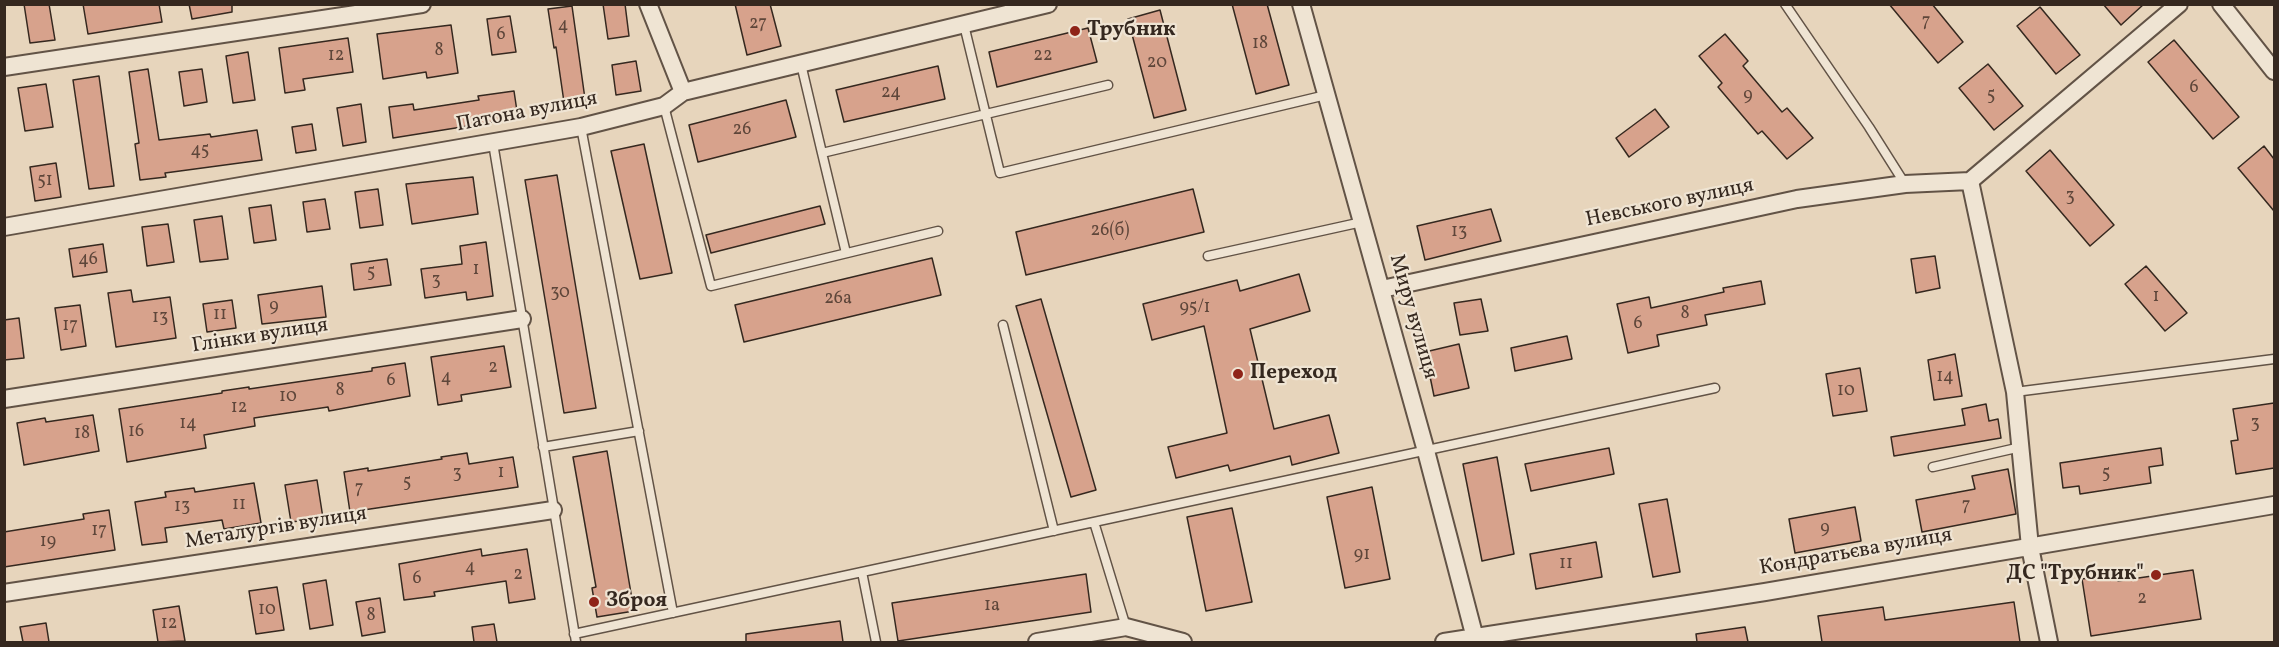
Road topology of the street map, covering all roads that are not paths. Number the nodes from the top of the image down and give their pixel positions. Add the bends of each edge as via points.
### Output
1 (422, 4) edge
2 (648, 4) edge
3 (1048, 4) edge
4 (1301, 4) edge
5 (1785, 4) edge
6 (2179, 4) edge
7 (2221, 4) edge
8 (999, 10) edge
9 (964, 25) junction
10 (801, 64) junction
11 (4, 67) edge
12 (2274, 71) edge
13 (1108, 85) dead end
14 (683, 92) junction
15 (1326, 95) junction
16 (664, 106) junction
17 (986, 114) junction
18 (581, 127) junction
19 (493, 143) junction
20 (822, 153) junction
21 (1971, 181) junction
22 (1905, 184) junction
23 (1362, 222) junction
24 (4, 227) edge
25 (938, 231) dead end
26 (846, 253) junction
27 (1208, 256) dead end
28 (1382, 290) junction
29 (522, 319) junction
30 (1003, 325) dead end
31 (2274, 359) edge
32 (1715, 388) dead end
33 (2015, 392) junction
34 (4, 399) edge
35 (639, 431) junction
36 (543, 447) junction
37 (2021, 447) junction
38 (1426, 451) junction
39 (1933, 467) dead end
40 (2274, 505) edge
41 (553, 510) junction
42 (1094, 522) junction
43 (1054, 531) junction
44 (2030, 547) junction
45 (862, 572) junction
46 (4, 593) edge
47 (673, 613) junction
48 (1126, 627) junction
49 (575, 638) edge
50 (1163, 640) edge
51 (1476, 640) edge
52 (876, 642) edge
53 (1037, 642) edge
54 (1183, 642) edge
55 (1444, 642) edge
56 (2049, 642) edge

1 - 11 street
2 - 14 street
3 - 8 street, Патона вулиця
4 - 15 street, Миру вулиця
5 - 22 lane
6 - 21 street
7 - 12 street
8 - 9 street, Патона вулиця
9 - 10 street, Патона вулиця
9 - 17 lane
10 - 14 street, Патона вулиця
10 - 20 lane
13 - 17 lane
14 - 16 street, Патона вулиця
15 - 17 lane via 1000,173
15 - 23 street, Миру вулиця
16 - 18 street, Патона вулиця
16 - 26 lane via 711,286
17 - 20 lane
18 - 19 street, Патона вулиця
18 - 35 lane
19 - 24 street, Патона вулиця
19 - 29 lane
20 - 26 lane
21 - 22 street, Невського вулиця
21 - 33 street
22 - 28 street, Невського вулиця via 1797,199
23 - 27 lane
23 - 28 street, Миру вулиця
25 - 26 lane
28 - 38 street, Миру вулиця
29 - 34 street, Глінки вулиця
29 - 36 lane
30 - 43 lane
31 - 33 lane
32 - 38 lane
33 - 37 street
35 - 36 lane
35 - 47 lane
36 - 41 lane
37 - 39 lane
37 - 44 street
38 - 42 lane
38 - 51 street, Миру вулиця
40 - 44 street, Кондратьєва вулиця
41 - 46 street, Металургів вулиця
41 - 49 lane
42 - 43 lane
42 - 48 lane
43 - 45 lane
44 - 51 street, Кондратьєва вулиця
44 - 56 street
45 - 47 lane
45 - 52 lane
47 - 49 lane
48 - 50 street
48 - 53 street
50 - 54 street
51 - 55 street, Кондратьєва вулиця

